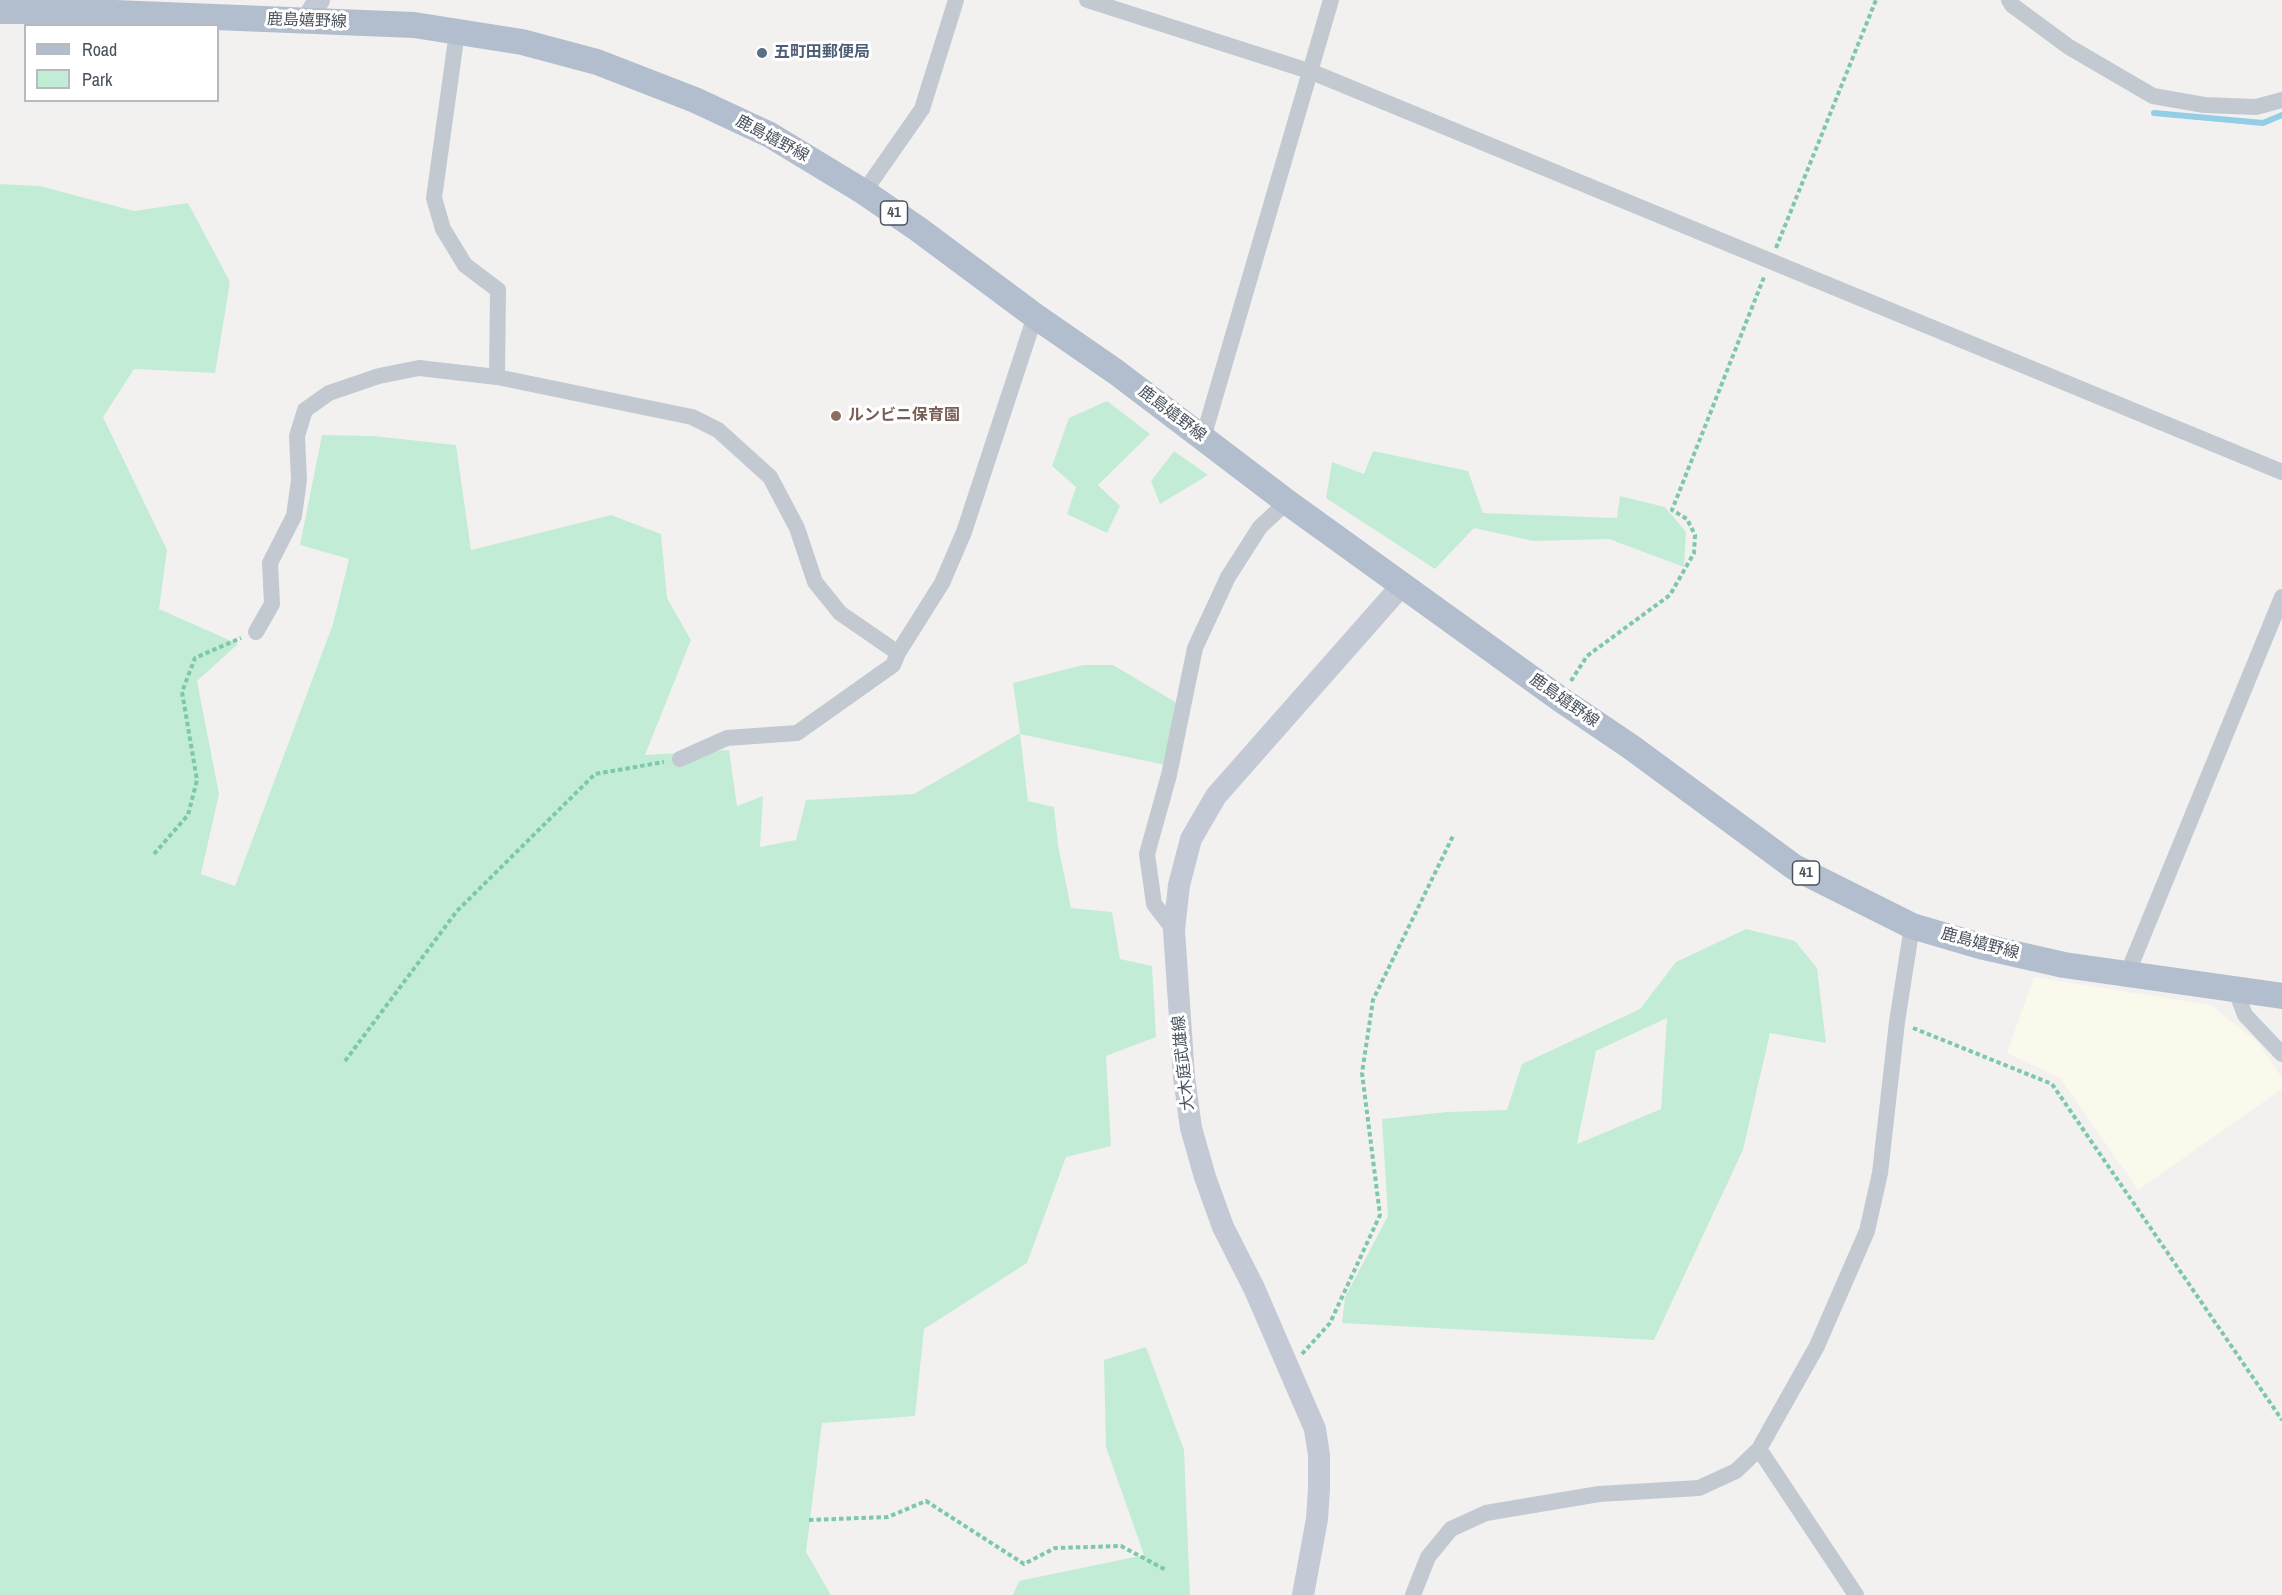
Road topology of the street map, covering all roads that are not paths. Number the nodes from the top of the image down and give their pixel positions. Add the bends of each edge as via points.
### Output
1 (319, 0) edge
2 (956, 0) edge
3 (1087, 0) edge
4 (1331, 0) edge
5 (2009, 0) edge
6 (0, 11) edge
7 (306, 21) junction
8 (457, 32) junction
9 (1312, 72) junction
10 (2282, 100) edge
11 (864, 192) junction
12 (1035, 316) junction
13 (497, 377) junction
14 (1203, 438) junction
15 (2282, 472) edge
16 (1287, 502) junction
17 (1402, 584) junction
18 (2282, 597) edge
19 (256, 632) road end
20 (898, 653) junction
21 (680, 759) road end
22 (1912, 926) junction
23 (1174, 930) junction
24 (2128, 972) junction
25 (2235, 989) junction
26 (2282, 996) edge
27 (2282, 1054) edge
28 (1759, 1449) junction
29 (1303, 1595) edge
30 (1413, 1595) edge
31 (1856, 1595) edge

1 - 7 main road
2 - 11 street via 922,109
3 - 9 street
4 - 9 street
5 - 10 street via 2069,47 2153,96 2204,105 2256,107
6 - 7 main road, 鹿島嬉野線 / 41
7 - 8 main road, 鹿島嬉野線 / 41 via 414,25
8 - 11 main road, 鹿島嬉野線 / 41 via 522,42 597,62 695,100 770,135
8 - 13 street via 434,198 443,229 465,265 498,290
9 - 14 street
9 - 15 street
11 - 12 main road, 鹿島嬉野線 / 41
12 - 14 main road, 鹿島嬉野線 / 41
12 - 20 street via 964,532 942,583
13 - 19 street via 419,368 329,393 305,410 297,435 299,480 294,516 270,563 272,604
13 - 20 street via 692,417 718,430 770,477 821,590 840,613
14 - 16 main road, 鹿島嬉野線 / 41
16 - 17 main road, 鹿島嬉野線 / 41
16 - 23 street via 1260,527 1228,576 1195,648 1169,775 1147,854 1154,904
17 - 22 main road, 鹿島嬉野線 / 41 via 1794,867
17 - 23 main road, 大木庭武雄線 via 1216,796 1191,839 1179,885
18 - 24 street
20 - 21 street via 893,665 797,733 727,738
22 - 24 main road, 鹿島嬉野線 / 41 via 2064,964
22 - 28 street via 1880,1173 1867,1231 1817,1346
23 - 29 main road, 大木庭武雄線 via 1191,1128 1223,1227 1315,1429 1319,1455 1317,1519
24 - 25 main road, 鹿島嬉野線 / 41
25 - 26 main road, 鹿島嬉野線 / 41
25 - 27 street via 2245,1015
28 - 30 street via 1736,1471 1699,1488 1599,1494 1486,1513 1451,1529 1428,1557
28 - 31 street

